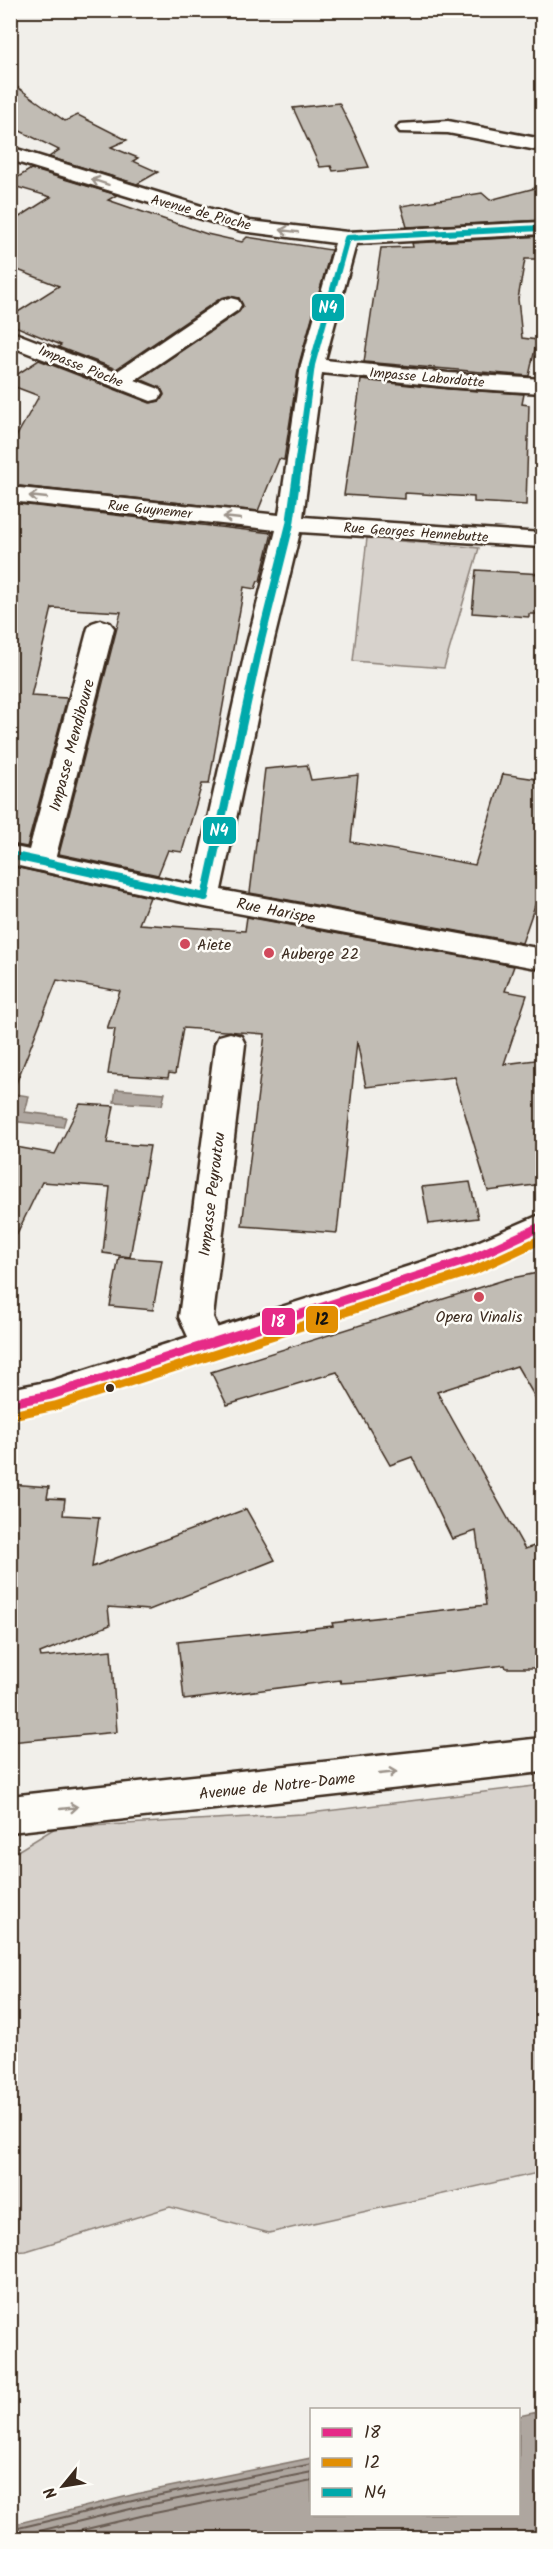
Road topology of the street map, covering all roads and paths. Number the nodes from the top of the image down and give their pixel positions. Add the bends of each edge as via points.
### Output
1 (407, 128) dead end
2 (543, 146) edge
3 (10, 153) edge
4 (543, 228) edge
5 (347, 238) junction
6 (230, 305) dead end
7 (10, 338) edge
8 (312, 365) junction
9 (118, 381) junction
10 (543, 386) edge
11 (152, 394) dead end
12 (10, 494) edge
13 (290, 525) junction
14 (543, 540) edge
15 (101, 628) dead end
16 (10, 855) edge
17 (40, 862) junction
18 (205, 897) junction
19 (543, 959) edge
20 (230, 1044) dead end
21 (543, 1226) edge
22 (207, 1343) junction
23 (10, 1403) edge
24 (543, 1755) edge
25 (10, 1814) edge

1 - 2 street via 448,127
5 -> 3 street, Avenue de Pioche via 248,227
4 - 5 street, Avenue de Pioche
5 - 8 street
6 - 9 street
7 - 9 street, Impasse Pioche
8 - 10 street, Impasse Labordotte
8 - 13 street
9 - 11 street, Impasse Pioche
13 -> 12 street, Rue Guynemer
13 - 14 street, Rue Georges Hennebutte
13 - 18 street
15 - 17 street, Impasse Mendiboure
16 - 17 street, Rue Harispe
17 - 18 street, Rue Harispe
18 - 19 street, Rue Harispe
20 - 22 street, Impasse Peyroutou via 196,1317
21 - 22 street via 471,1259
22 - 23 street via 51,1395
25 -> 24 street, Avenue de Notre-Dame

